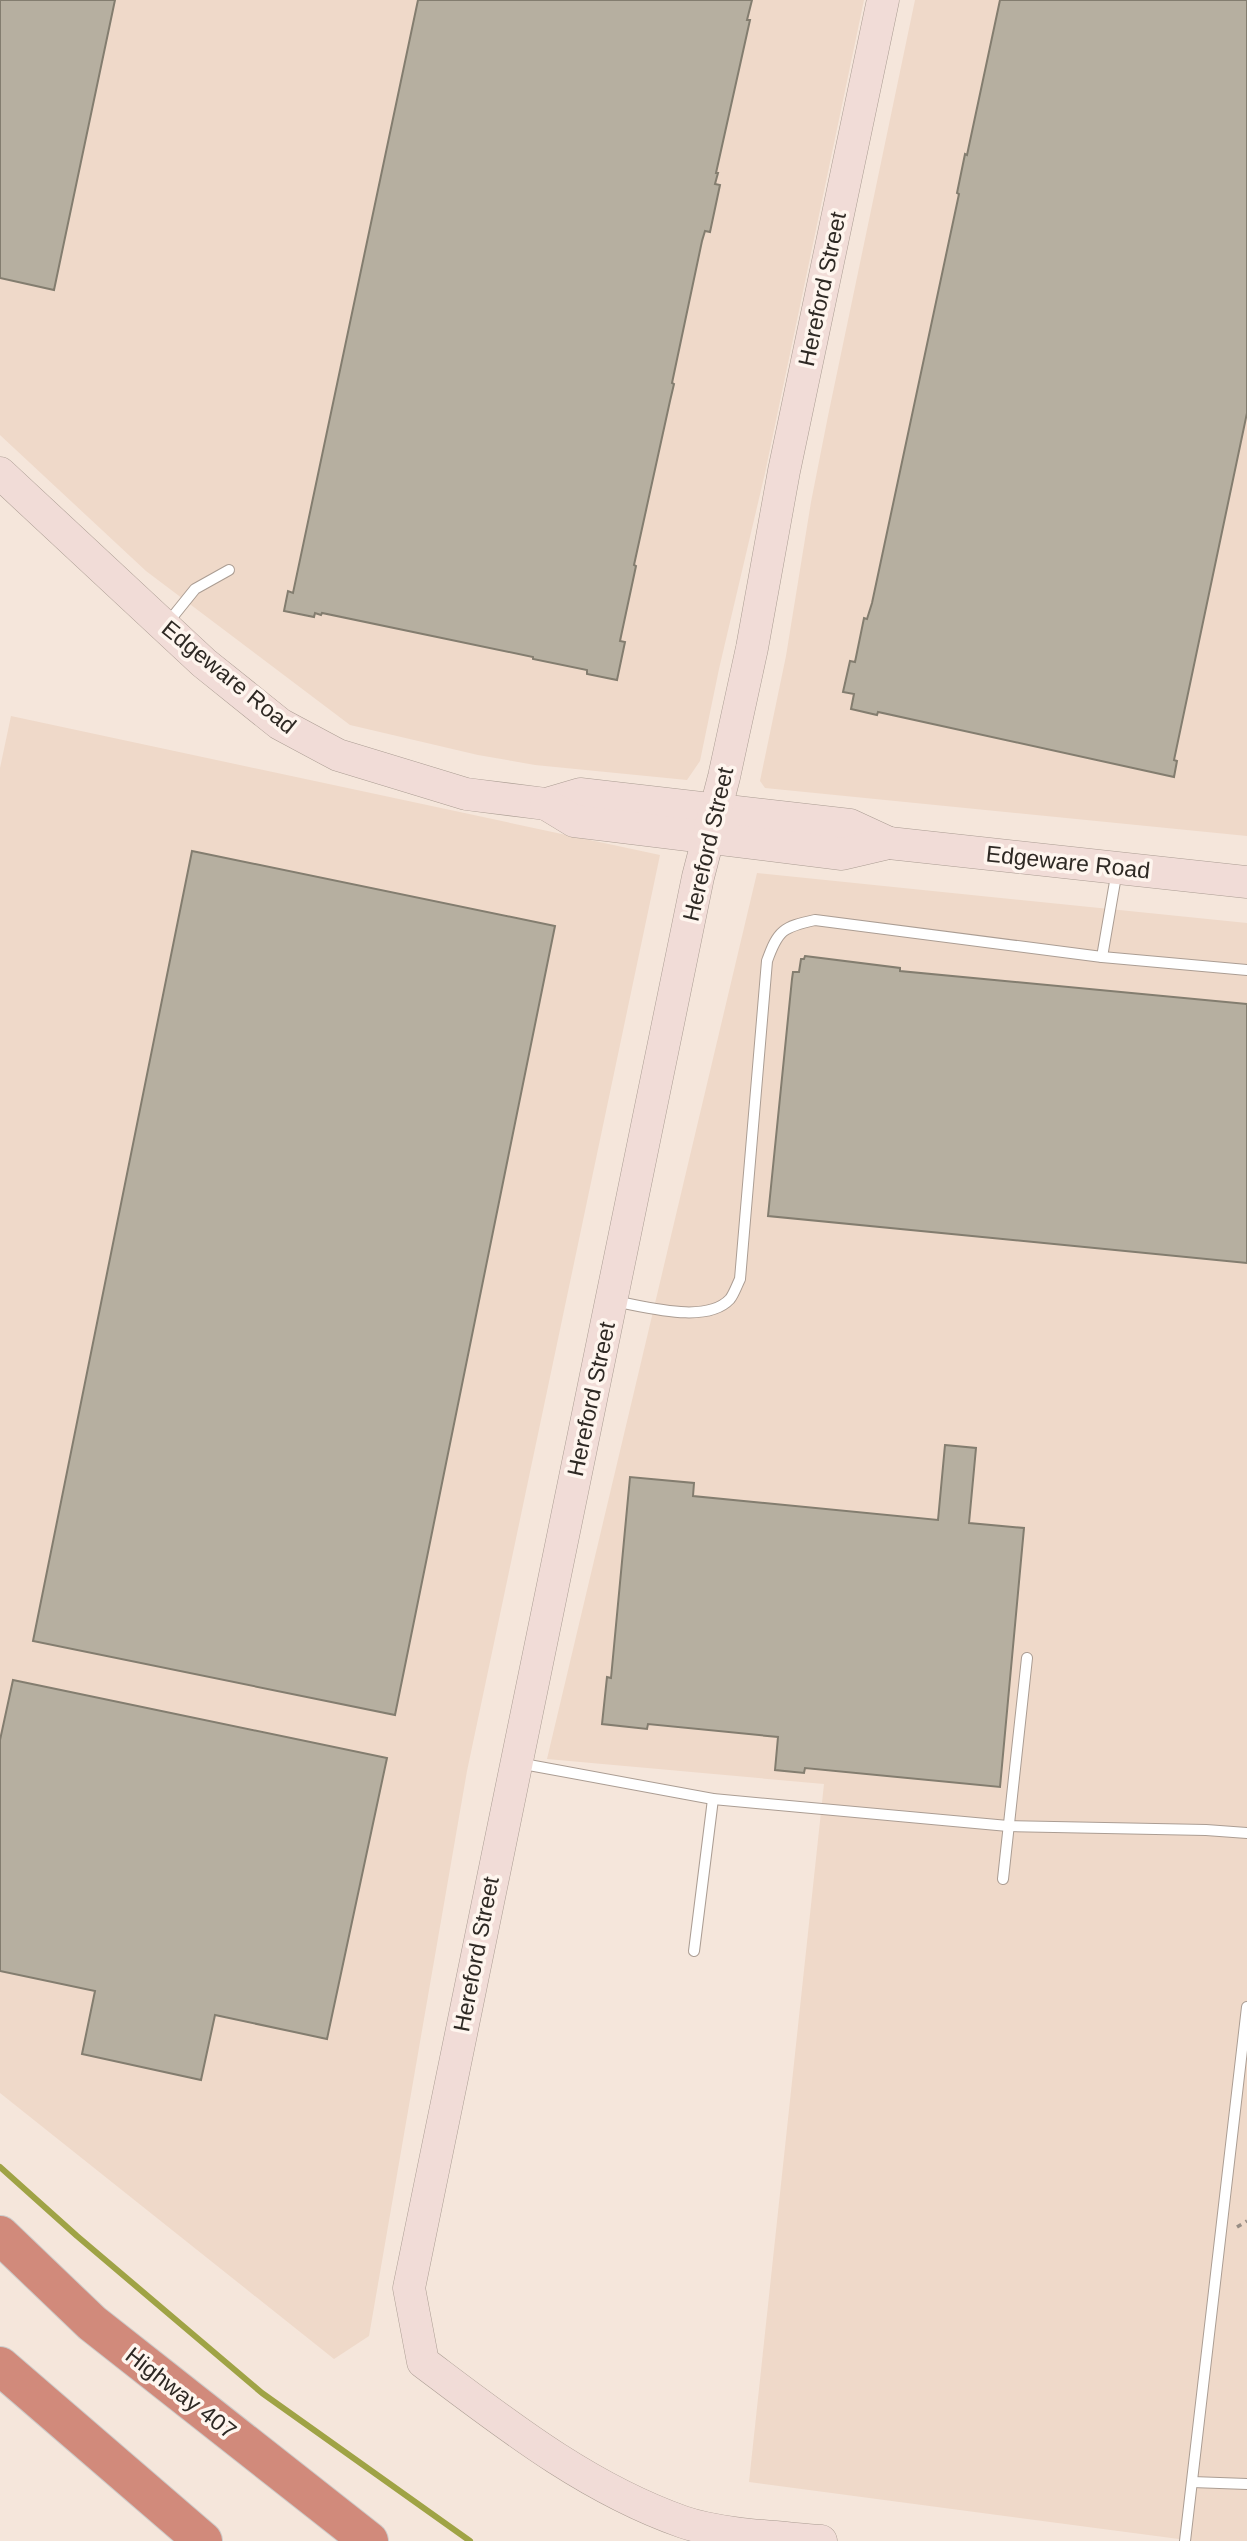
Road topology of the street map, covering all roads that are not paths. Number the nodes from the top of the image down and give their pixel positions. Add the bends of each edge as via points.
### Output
1 (883, 0) edge
2 (0, 473) edge
3 (229, 570) dead end
4 (164, 626) junction
5 (711, 823) junction
6 (1117, 868) junction
7 (1247, 881) edge
8 (1102, 957) junction
9 (1247, 970) edge
10 (612, 1301) junction
11 (1027, 1658) dead end
12 (515, 1762) junction
13 (713, 1799) junction
14 (1008, 1826) junction
15 (1247, 1833) edge
16 (1003, 1879) dead end
17 (694, 1951) dead end
18 (1247, 2007) edge
19 (1247, 2114) edge
20 (1234, 2119) junction
21 (0, 2235) edge
22 (0, 2366) edge
23 (1192, 2482) junction
24 (1247, 2484) edge
25 (203, 2541) edge
26 (369, 2541) edge
27 (821, 2541) edge
28 (1185, 2541) edge

1 - 5 street, Hereford Street via 787,457 752,649
2 - 4 street, Edgeware Road
3 - 4 lane via 195,589
4 - 5 street, Edgeware Road via 279,724 368,766 467,794 546,804 580,794
5 - 6 street, Edgeware Road via 850,825 889,843
5 - 10 street, Hereford Street
6 - 7 street, Edgeware Road
6 - 8 lane
8 - 9 lane
8 - 10 lane via 815,920 793,925 776,937 767,961 740,1279 731,1298 716,1309 688,1313
10 - 12 street, Hereford Street
11 - 14 lane
12 - 13 lane
12 - 27 street, Hereford Street via 409,2288 423,2362 514,2431 605,2488 685,2522
13 - 14 lane
13 - 17 lane
14 - 15 lane
14 - 16 lane
18 - 20 lane
19 - 20 lane
20 - 23 lane
21 - 26 highway, Highway 407 via 92,2323
22 - 25 highway
23 - 24 lane
23 - 28 lane

